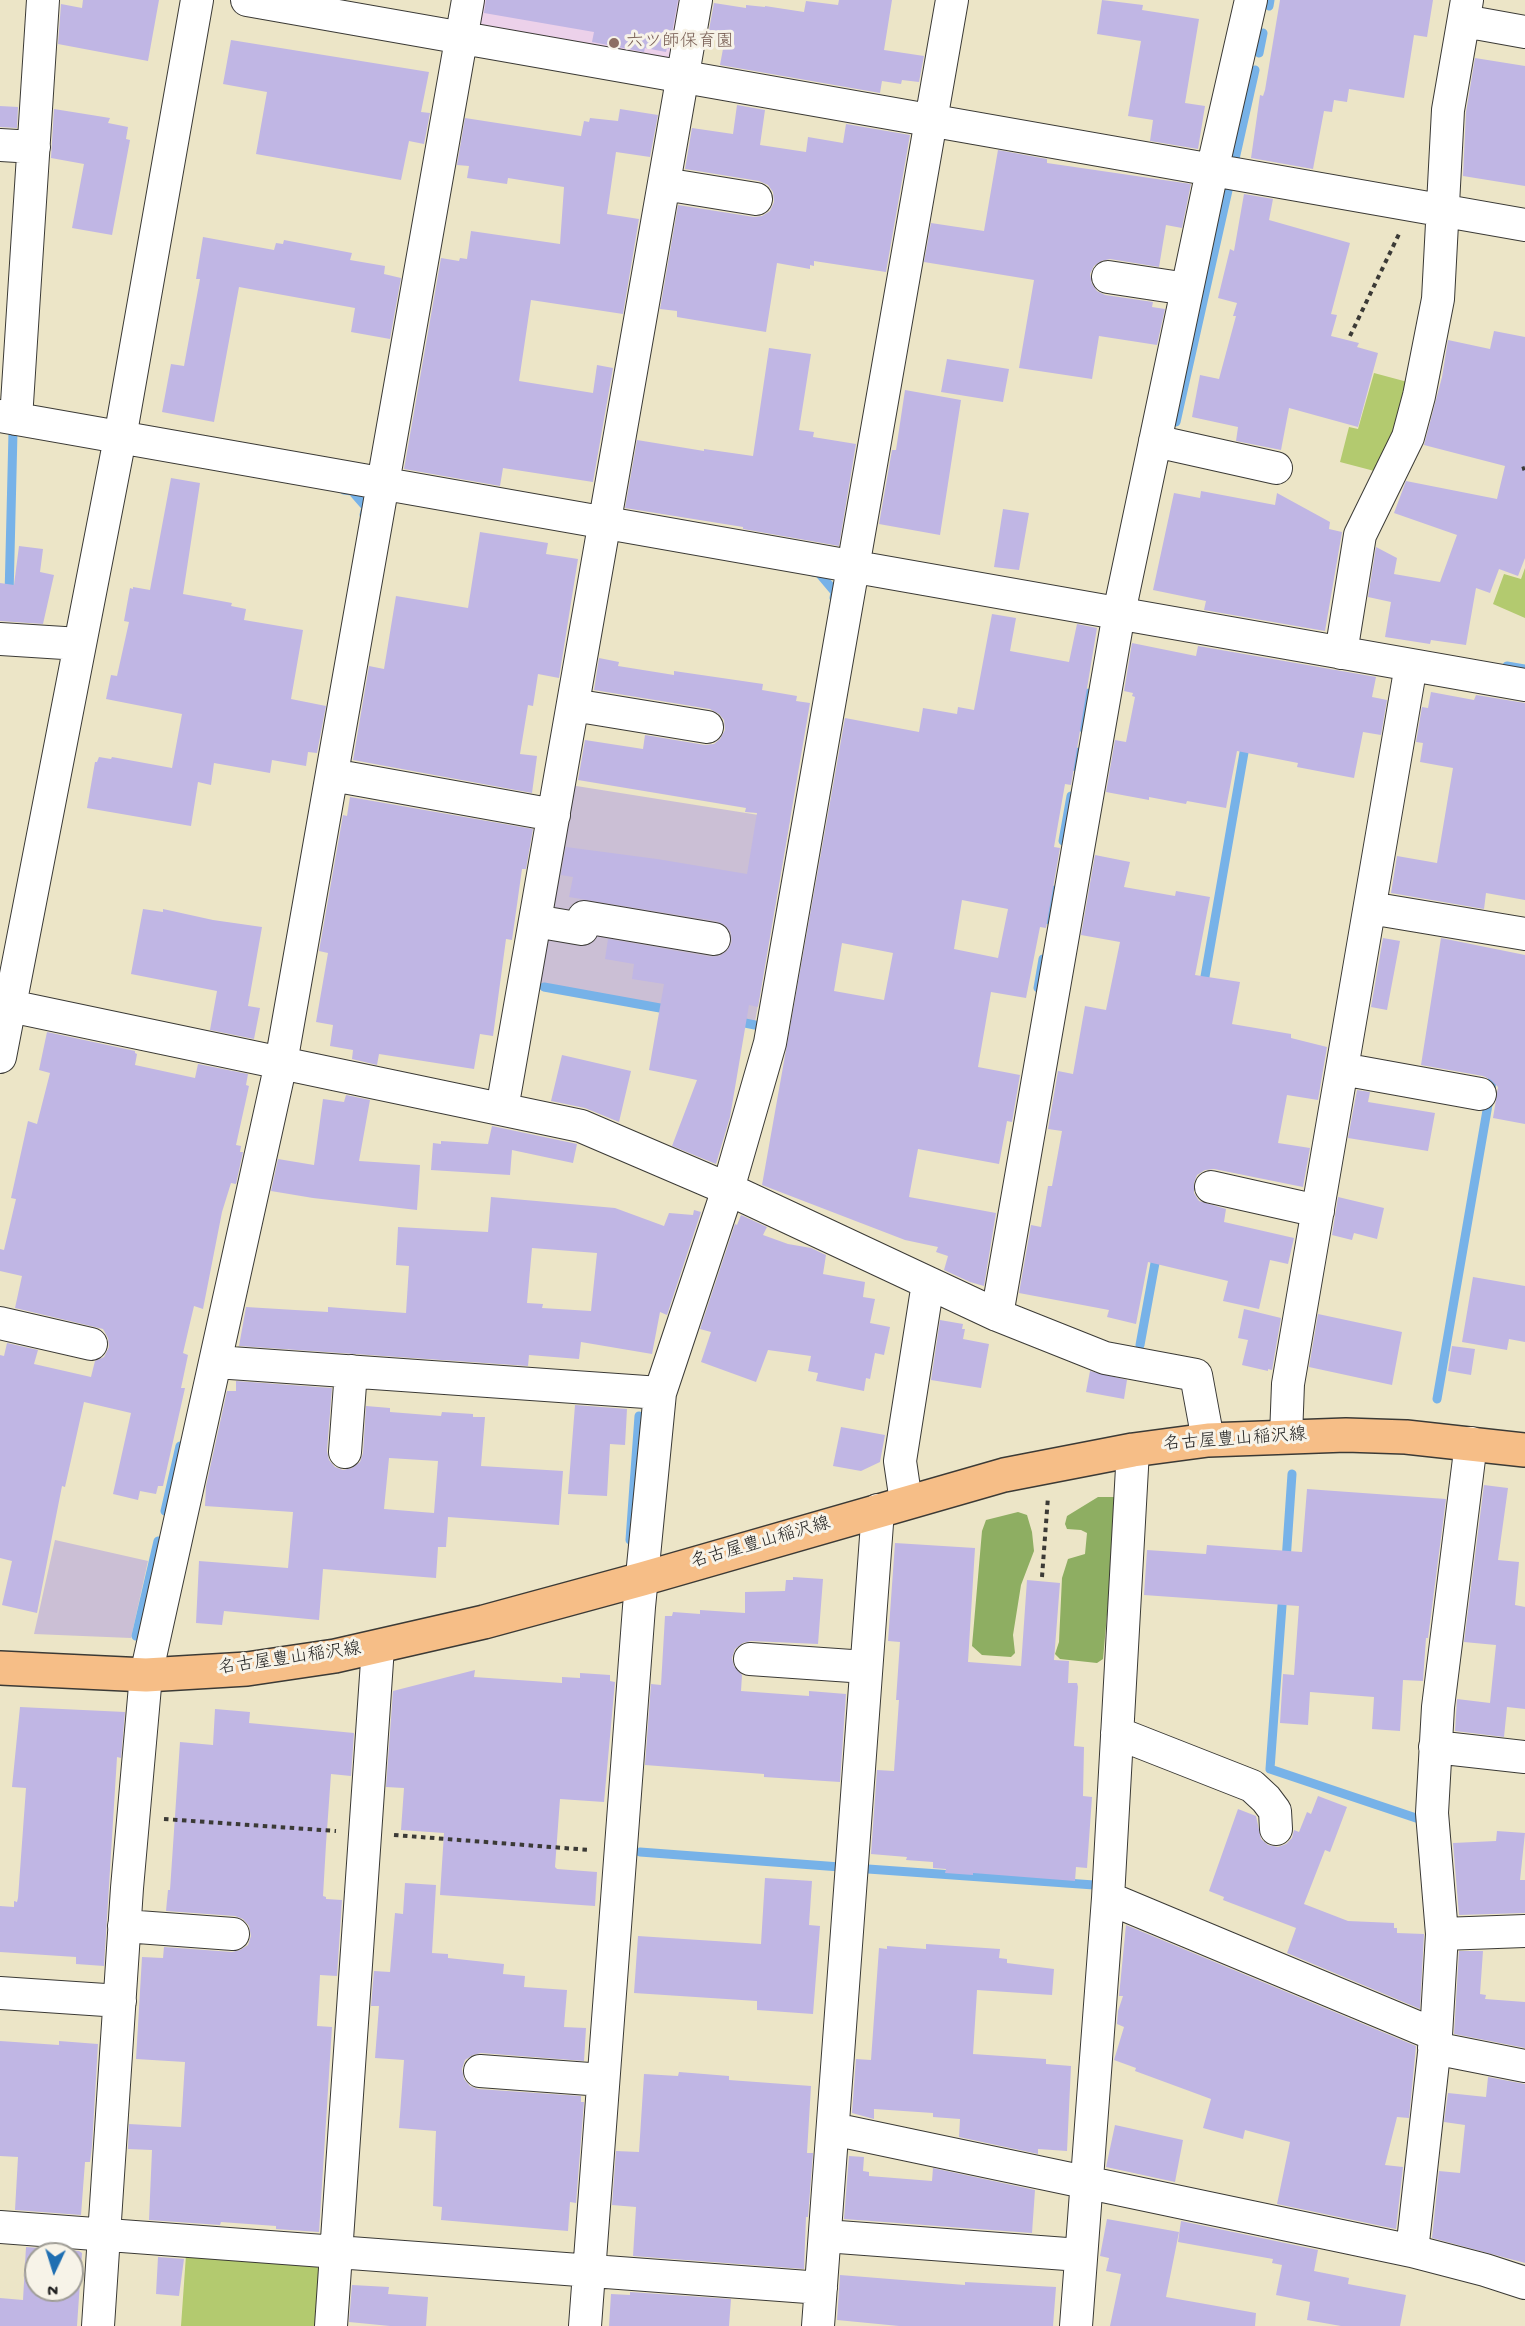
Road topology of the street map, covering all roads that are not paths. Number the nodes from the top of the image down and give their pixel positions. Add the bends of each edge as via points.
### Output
1 (43, 0) edge
2 (197, 0) edge
3 (247, 0) edge
4 (468, 0) edge
5 (696, 0) edge
6 (952, 0) edge
7 (1251, 0) edge
8 (1466, 10) edge
9 (1525, 32) edge
10 (462, 38) junction
11 (683, 77) junction
12 (930, 122) junction
13 (0, 145) edge
14 (34, 147) junction
15 (1226, 173) junction
16 (664, 184) junction
17 (756, 199) dead end
18 (1431, 209) junction
19 (1525, 225) edge
20 (1108, 277) dead end
21 (1187, 290) junction
22 (8, 418) edge
23 (120, 438) junction
24 (1155, 441) junction
25 (1276, 468) dead end
26 (383, 484) junction
27 (605, 524) junction
28 (854, 567) junction
29 (1119, 614) junction
30 (0, 639) edge
31 (80, 644) junction
32 (1343, 644) junction
33 (1411, 665) junction
34 (1525, 685) edge
35 (573, 705) junction
36 (707, 727) dead end
37 (332, 775) junction
38 (554, 815) junction
39 (1370, 908) junction
40 (535, 921) junction
41 (1525, 934) edge
42 (714, 939) dead end
43 (5, 1005) edge
44 (0, 1057) edge
45 (281, 1063) junction
46 (1342, 1070) junction
47 (1480, 1094) dead end
48 (502, 1109) junction
49 (1211, 1187) dead end
50 (728, 1189) junction
51 (1318, 1211) junction
52 (928, 1283) junction
53 (997, 1315) junction
54 (0, 1323) edge
55 (91, 1344) dead end
56 (216, 1362) junction
57 (351, 1371) junction
58 (660, 1393) junction
59 (1286, 1436) junction
60 (1208, 1440) junction
61 (1471, 1443) junction
62 (1525, 1449) edge
63 (1133, 1450) junction
64 (345, 1452) dead end
65 (892, 1506) junction
66 (642, 1579) junction
67 (378, 1647) junction
68 (750, 1659) dead end
69 (866, 1667) junction
70 (0, 1668) edge
71 (146, 1676) junction
72 (1117, 1733) junction
73 (1435, 1747) junction
74 (1525, 1757) edge
75 (1276, 1828) dead end
76 (1108, 1898) junction
77 (124, 1926) junction
78 (1525, 1931) edge
79 (233, 1934) dead end
80 (1442, 1934) junction
81 (0, 1993) edge
82 (120, 2001) junction
83 (1435, 2042) junction
84 (1525, 2066) edge
85 (480, 2071) dead end
86 (603, 2080) junction
87 (833, 2129) junction
88 (1085, 2181) junction
89 (0, 2227) edge
90 (104, 2235) junction
91 (825, 2236) junction
92 (1412, 2251) junction
93 (336, 2252) junction
94 (1080, 2255) junction
95 (589, 2271) junction
96 (1525, 2283) edge
97 (821, 2288) junction
98 (98, 2326) edge
99 (331, 2326) edge
100 (585, 2326) edge
101 (818, 2326) edge
102 (1076, 2326) edge

1 - 14 street
2 - 23 street
3 - 10 street
4 - 10 street
5 - 11 street
6 - 12 street
7 - 15 street
8 - 9 street
8 - 18 street
10 - 11 street
10 - 26 street
11 - 12 street
11 - 16 street
12 - 15 street
12 - 28 street
13 - 14 street
14 - 22 street
15 - 18 street
15 - 21 street
16 - 17 street
16 - 27 street
18 - 19 street
18 - 32 street via 1438,300 1419,396 1408,436 1360,535
20 - 21 street
21 - 24 street
22 - 23 street
23 - 26 street
23 - 31 street
24 - 25 street
24 - 29 street
26 - 27 street
26 - 37 street
27 - 28 street
27 - 35 street
28 - 29 street
28 - 50 street via 770,1043
29 - 32 street
29 - 53 street
30 - 31 street
31 - 43 street
32 - 33 street
33 - 34 street
33 - 39 street
35 - 36 street
35 - 38 street
37 - 38 street
37 - 45 street
38 - 40 street
39 - 41 street
39 - 46 street
40 - 42 street via 582,929 584,917
40 - 48 street
43 - 44 street
43 - 45 street
45 - 48 street
45 - 56 street
46 - 47 street
46 - 51 street
48 - 50 street via 580,1126
49 - 51 street
50 - 52 street
50 - 58 street
51 - 59 street via 1288,1384
52 - 53 street
52 - 65 street
53 - 60 street via 1105,1358 1196,1375
54 - 55 street
56 - 57 street
56 - 71 street
57 - 58 street
57 - 64 street
58 - 66 street
59 - 60 main road, 名古屋豊山稲沢線
59 - 61 main road, 名古屋豊山稲沢線 via 1346,1435
60 - 63 main road, 名古屋豊山稲沢線
61 - 62 main road, 名古屋豊山稲沢線
61 - 73 street
63 - 65 main road, 名古屋豊山稲沢線 via 1004,1475
63 - 72 street
65 - 66 main road, 名古屋豊山稲沢線
65 - 69 street
66 - 67 main road, 名古屋豊山稲沢線
66 - 86 street
67 - 71 main road, 名古屋豊山稲沢線 via 247,1669
67 - 93 street
68 - 69 street
69 - 87 street
70 - 71 main road, 名古屋豊山稲沢線
71 - 77 street
72 - 75 street via 1252,1786 1275,1811
72 - 76 street
73 - 74 street
73 - 80 street via 1432,1813
76 - 83 street
76 - 88 street
77 - 79 street
77 - 82 street
78 - 80 street
80 - 83 street
81 - 82 street
82 - 90 street
83 - 84 street
83 - 92 street
85 - 86 street
86 - 95 street
87 - 88 street
87 - 91 street
88 - 92 street
88 - 94 street
89 - 90 street
90 - 93 street
90 - 98 street
91 - 94 street
91 - 97 street
92 - 96 street
93 - 95 street
93 - 99 street
94 - 102 street
95 - 97 street
95 - 100 street
97 - 101 street

